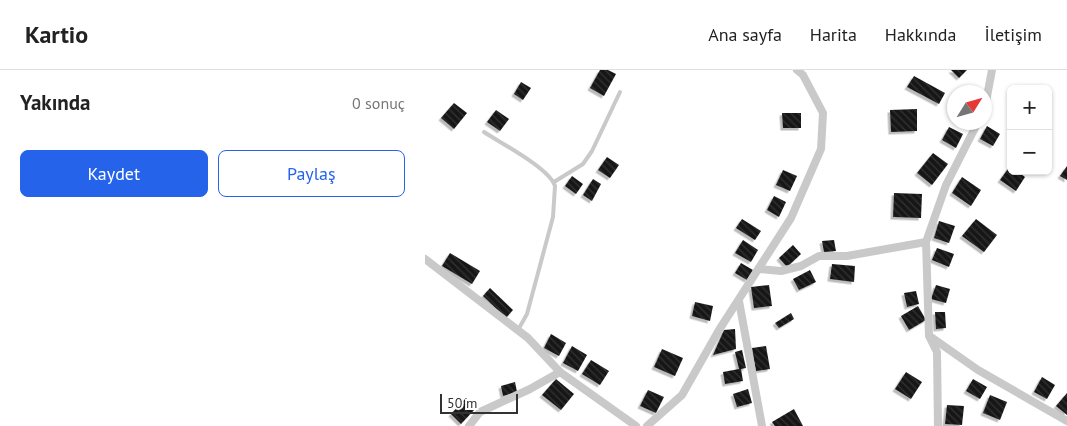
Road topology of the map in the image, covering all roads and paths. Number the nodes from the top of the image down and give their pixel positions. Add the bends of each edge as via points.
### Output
1 (797, 70) edge
2 (992, 70) edge
3 (989, 85) edge
4 (620, 92) dead end
5 (974, 130) edge
6 (484, 132) dead end
7 (554, 182) junction
8 (926, 242) junction
9 (425, 259) edge
10 (759, 269) junction
11 (739, 301) junction
12 (517, 330) junction
13 (929, 336) junction
14 (560, 372) junction
15 (1067, 421) edge
16 (469, 426) edge
17 (636, 426) edge
18 (647, 426) edge
19 (762, 426) edge
20 (938, 426) edge

1 - 10 street via 803,75 823,113 821,149 791,218
2 - 3 street
4 - 7 lane via 583,164
5 - 8 street via 946,185
6 - 7 lane via 545,171
7 - 12 lane via 553,216 527,314
8 - 10 street via 847,256 819,256 801,266 781,271
8 - 13 street
9 - 12 street
10 - 11 street
11 - 18 street via 682,395
11 - 19 street
12 - 14 street
13 - 15 street via 978,370
13 - 20 street via 937,352
14 - 16 street via 480,412
14 - 17 street

